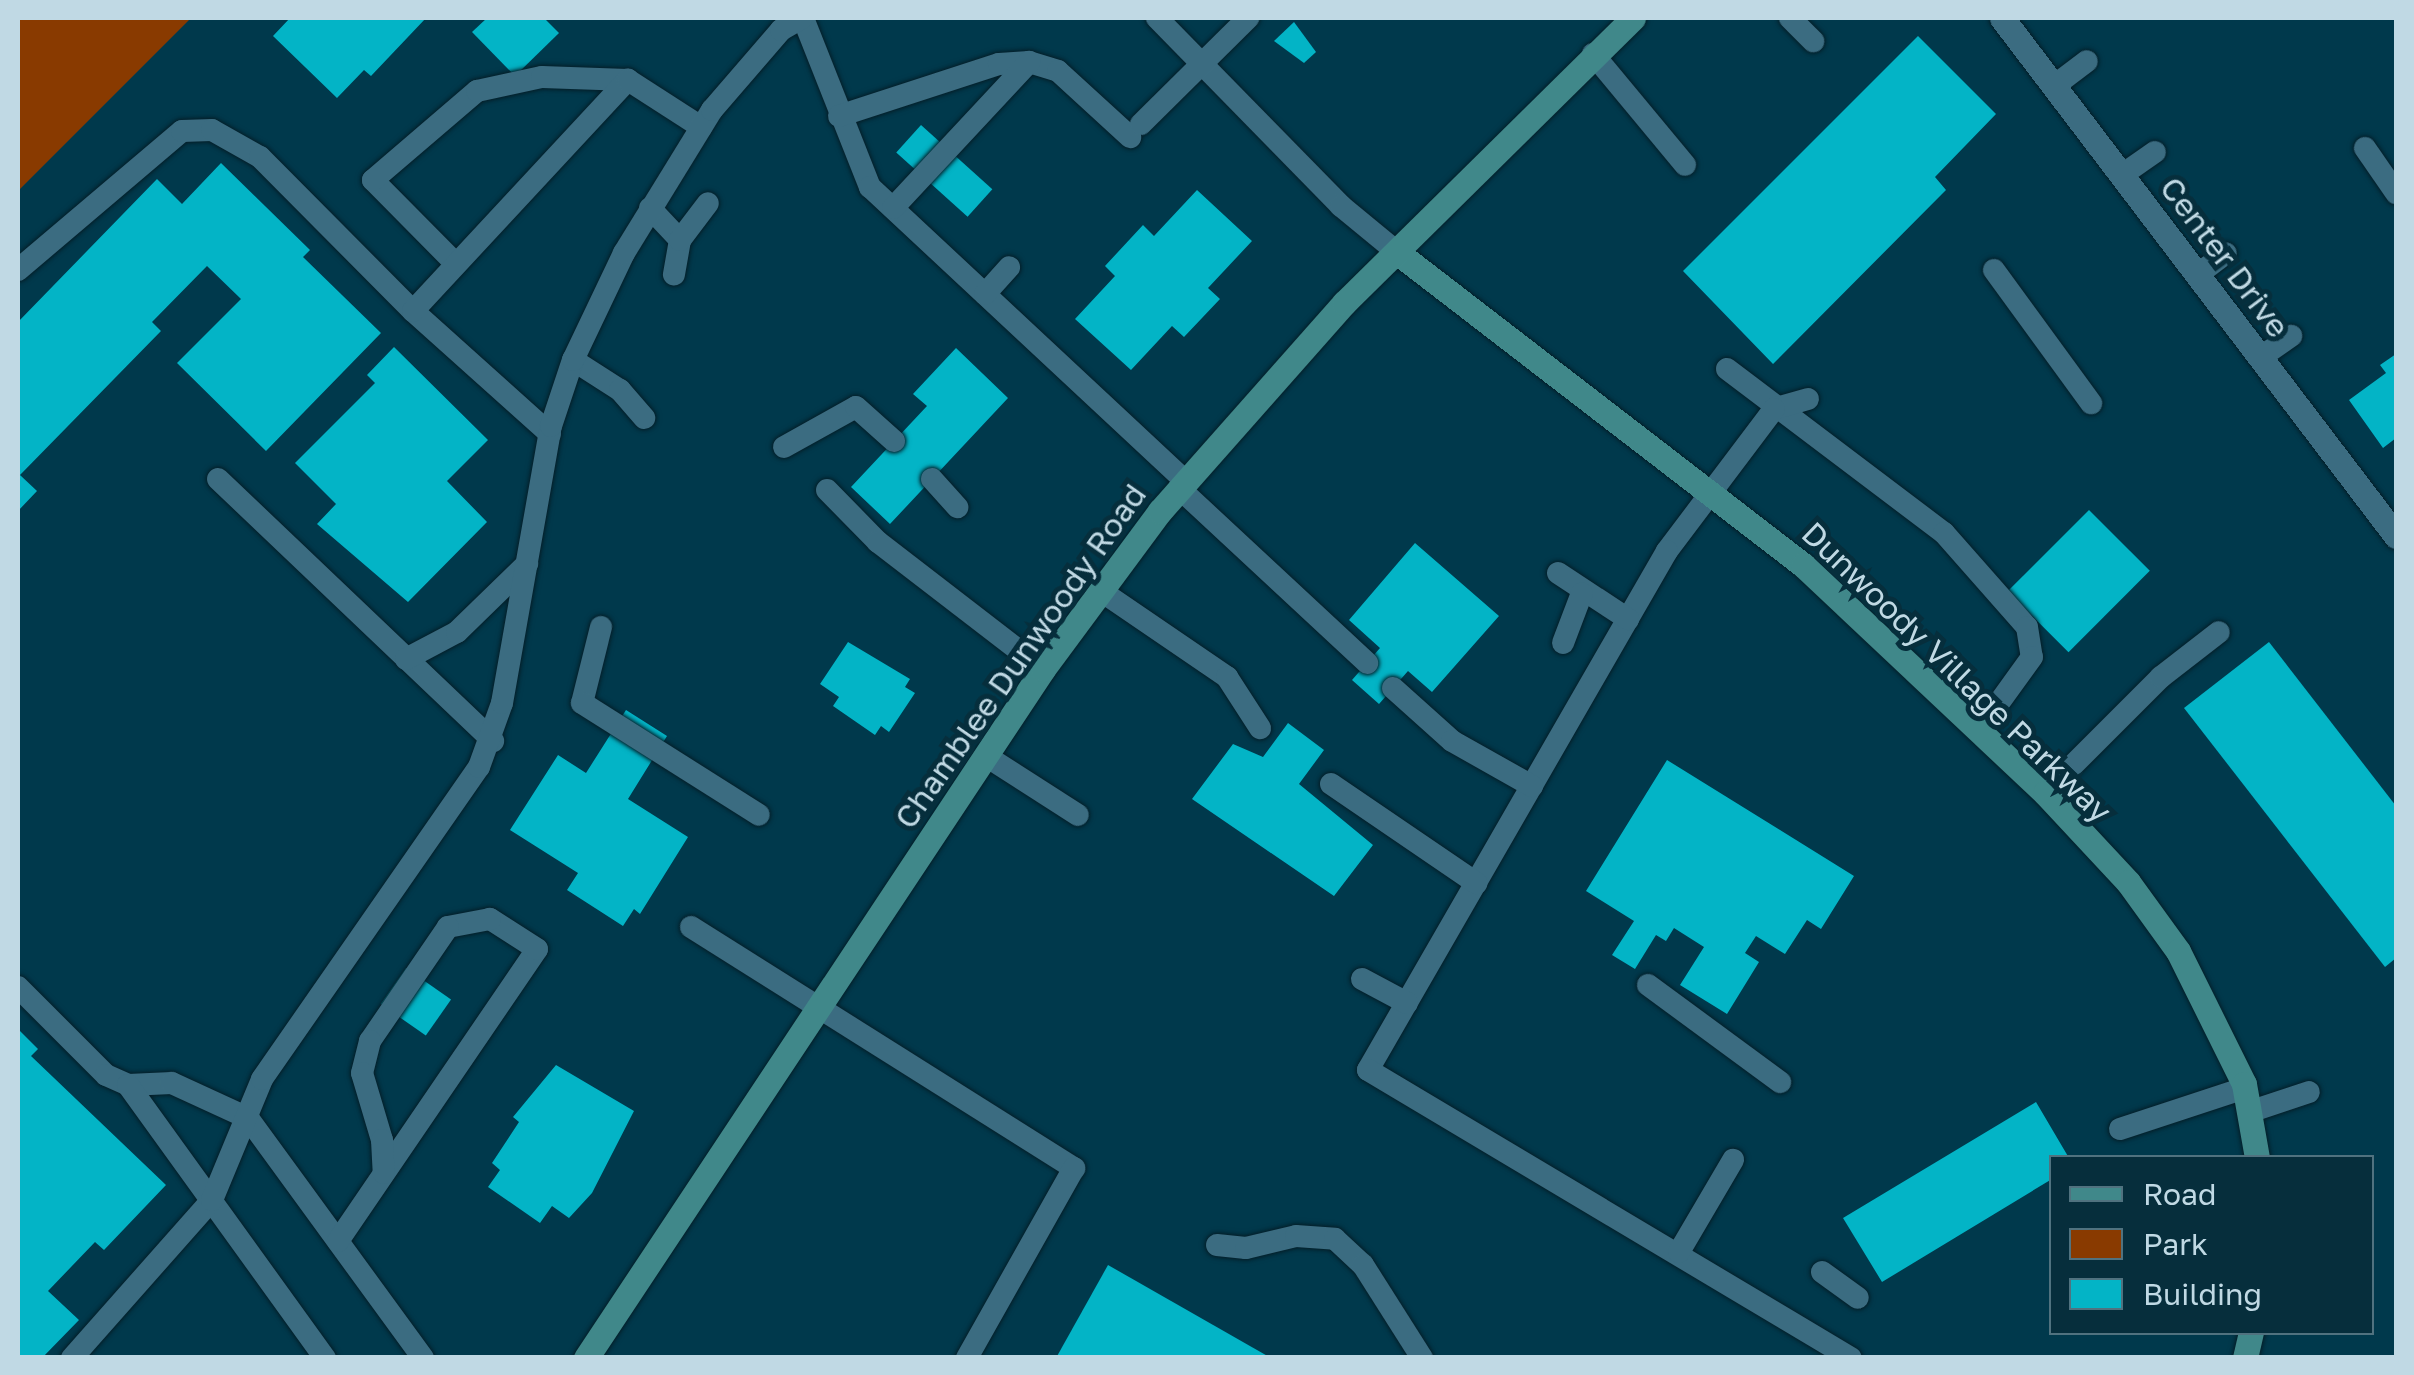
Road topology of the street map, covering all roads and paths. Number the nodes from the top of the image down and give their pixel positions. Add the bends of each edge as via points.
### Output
1 (803, 18) edge
2 (1157, 18) edge
3 (1248, 18) edge
4 (1633, 18) edge
5 (1790, 18) edge
6 (2002, 18) edge
7 (1813, 41) dead end
8 (1593, 54) junction
9 (2087, 61) dead end
10 (1029, 62) junction
11 (1202, 62) junction
12 (628, 80) junction
13 (2054, 86) junction
14 (839, 116) junction
15 (701, 127) junction
16 (2365, 148) dead end
17 (2156, 152) dead end
18 (1685, 165) dead end
19 (2122, 175) junction
20 (2396, 193) edge
21 (708, 203) dead end
22 (650, 208) junction
23 (892, 208) junction
24 (680, 240) junction
25 (1398, 253) junction
26 (2226, 253) dead end
27 (456, 264) junction
28 (1009, 267) dead end
29 (18, 270) edge
30 (1994, 270) dead end
31 (674, 274) dead end
32 (2198, 274) junction
33 (985, 294) junction
34 (413, 311) junction
35 (2291, 336) dead end
36 (2261, 358) junction
37 (573, 360) junction
38 (1728, 369) dead end
39 (1808, 398) dead end
40 (2090, 404) dead end
41 (1774, 410) junction
42 (644, 418) dead end
43 (550, 434) junction
44 (894, 441) dead end
45 (784, 447) dead end
46 (218, 479) dead end
47 (932, 479) dead end
48 (1182, 485) junction
49 (827, 490) dead end
50 (1708, 492) junction
51 (957, 507) dead end
52 (2396, 536) edge
53 (527, 564) junction
54 (1558, 573) dead end
55 (1101, 591) junction
56 (1582, 592) junction
57 (1628, 618) junction
58 (601, 627) dead end
59 (2219, 632) dead end
60 (1563, 643) dead end
61 (406, 659) junction
62 (1367, 663) dead end
63 (1043, 669) junction
64 (1393, 688) dead end
65 (1260, 728) dead end
66 (1980, 729) junction
67 (492, 741) junction
68 (986, 756) junction
69 (1331, 784) dead end
70 (1532, 786) junction
71 (2045, 793) junction
72 (760, 815) dead end
73 (1078, 815) dead end
74 (1476, 883) junction
75 (691, 928) dead end
76 (1362, 978) dead end
77 (1648, 984) dead end
78 (18, 987) edge
79 (1407, 1002) junction
80 (817, 1012) junction
81 (1780, 1082) dead end
82 (128, 1085) junction
83 (2308, 1092) dead end
84 (2247, 1100) junction
85 (248, 1118) junction
86 (2120, 1128) dead end
87 (2256, 1155) edge
88 (1733, 1160) dead end
89 (384, 1173) junction
90 (212, 1200) junction
91 (338, 1241) junction
92 (1217, 1245) dead end
93 (1678, 1252) junction
94 (1822, 1272) dead end
95 (1858, 1298) dead end
96 (312, 1353) edge
97 (1416, 1356) edge
98 (72, 1358) edge
99 (424, 1358) edge
100 (586, 1358) edge
101 (967, 1358) edge
102 (1851, 1358) edge

1 - 14 lane
1 - 15 lane via 745,67
2 - 11 lane
3 - 11 lane
4 - 8 street, Chamblee Dunwoody Road
5 - 7 lane
6 - 13 street, Center Drive
8 - 18 lane
8 - 25 street, Chamblee Dunwoody Road
9 - 13 lane
10 - 11 lane via 1058,71 1135,131
10 - 14 lane via 1000,64
10 - 23 lane
11 - 25 lane via 1342,206
12 - 15 lane
12 - 27 lane
12 - 27 lane via 542,77 477,91 372,180
13 - 19 street, Center Drive
14 - 23 lane via 862,176
15 - 22 lane
16 - 20 lane
17 - 19 lane
19 - 32 street, Center Drive
21 - 24 lane
22 - 24 lane
22 - 37 lane
23 - 33 lane
24 - 31 lane
25 - 48 street, Chamblee Dunwoody Road via 1344,303
25 - 50 street, Dunwoody Village Parkway
26 - 32 lane
27 - 34 lane
28 - 33 lane
29 - 34 lane via 182,130 212,130 260,157
30 - 40 lane
32 - 36 street, Center Drive
33 - 48 lane
34 - 43 lane
35 - 36 lane
36 - 52 street, Center Drive
37 - 42 lane via 620,390
37 - 43 lane
38 - 41 lane
39 - 41 lane
41 - 50 lane
41 - 66 lane via 1944,533 2027,628 2032,657
43 - 53 lane
44 - 45 lane via 856,406
46 - 61 lane
47 - 51 lane
48 - 55 street, Chamblee Dunwoody Road
48 - 62 lane
49 - 63 lane via 878,542
50 - 57 lane
50 - 66 street, Dunwoody Village Parkway via 1803,564
53 - 61 lane via 458,632
53 - 67 lane
54 - 56 lane
55 - 63 street, Chamblee Dunwoody Road
55 - 65 lane via 1226,677
56 - 57 lane
56 - 60 lane
57 - 70 lane
58 - 72 lane via 582,702
59 - 71 lane via 2162,677
61 - 67 lane
63 - 68 street, Chamblee Dunwoody Road
64 - 70 lane via 1466,749
66 - 71 street, Dunwoody Village Parkway
67 - 85 lane via 262,1079
68 - 73 lane
68 - 80 street, Chamblee Dunwoody Road
69 - 74 lane
70 - 74 lane
71 - 84 street, Dunwoody Village Parkway via 2128,882 2178,950 2218,1021
74 - 79 lane
75 - 80 lane
76 - 79 lane
77 - 81 lane
78 - 82 lane via 106,1075
79 - 93 lane via 1368,1070
80 - 100 street, Chamblee Dunwoody Road
80 - 101 lane via 1074,1168
82 - 85 lane via 172,1083
82 - 90 lane
83 - 84 lane
84 - 86 lane
84 - 87 street, Dunwoody Village Parkway
85 - 90 lane
85 - 91 lane
88 - 93 lane
89 - 89 lane via 537,949 490,919 466,918 448,927 370,1041 362,1073 382,1140
89 - 91 lane
90 - 96 lane
90 - 98 lane
91 - 99 lane
92 - 97 lane via 1335,1239 1363,1266
93 - 102 lane
94 - 95 lane

